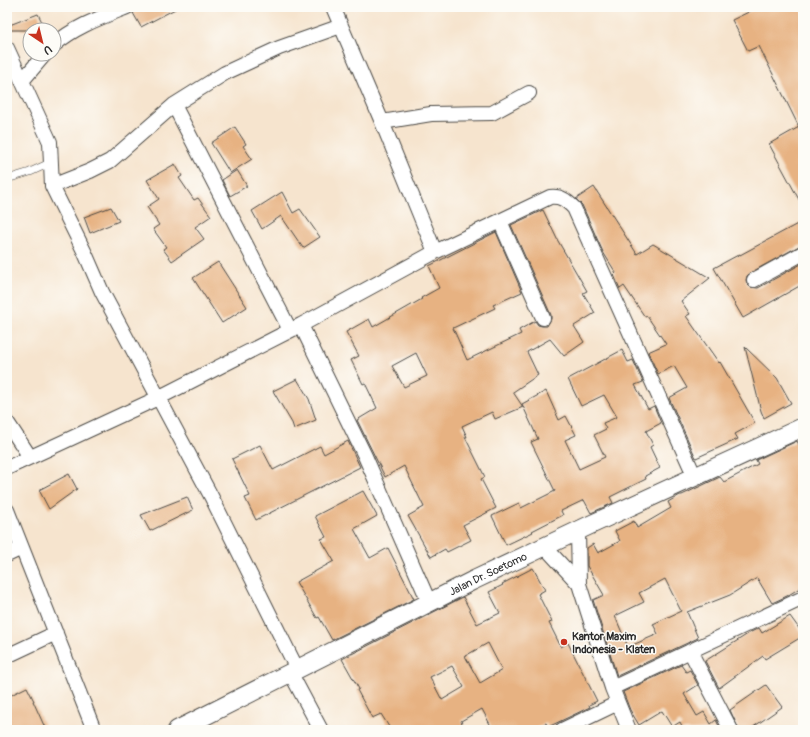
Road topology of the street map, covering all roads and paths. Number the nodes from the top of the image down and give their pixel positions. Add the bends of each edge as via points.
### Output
1 (127, 7) edge
2 (333, 7) edge
3 (341, 26) junction
4 (62, 38) edge
5 (7, 48) edge
6 (38, 62) edge
7 (22, 81) junction
8 (529, 93) dead end
9 (174, 105) junction
10 (382, 122) junction
11 (52, 162) junction
12 (7, 179) edge
13 (52, 186) junction
14 (500, 221) junction
15 (435, 252) junction
16 (803, 253) edge
17 (754, 280) dead end
18 (543, 318) dead end
19 (295, 328) junction
20 (158, 398) junction
21 (7, 422) edge
22 (803, 427) edge
23 (30, 457) junction
24 (7, 468) edge
25 (695, 477) junction
26 (7, 510) edge
27 (578, 531) junction
28 (545, 547) junction
29 (22, 548) junction
30 (7, 555) edge
31 (579, 584) junction
32 (803, 598) edge
33 (429, 602) junction
34 (56, 633) junction
35 (690, 651) junction
36 (7, 656) edge
37 (294, 670) junction
38 (612, 688) junction
39 (618, 703) junction
40 (94, 730) edge
41 (177, 730) edge
42 (321, 730) edge
43 (562, 730) edge
44 (629, 730) edge
45 (731, 730) edge

1 - 4 street via 91,22
2 - 3 street
3 - 9 street via 279,48 224,73
3 - 10 street
5 - 7 street
6 - 7 street
7 - 11 street via 50,142
8 - 10 street via 492,113 431,114
9 - 13 street via 110,160
9 - 19 street
10 - 15 street
11 - 12 lane
11 - 13 street
13 - 20 street via 102,292
14 - 15 street
14 - 18 street
14 - 25 street via 550,197 558,196 574,208
15 - 19 street
16 - 17 street
19 - 20 street
19 - 33 street via 365,456
20 - 23 street
20 - 37 street via 211,496
21 - 23 street
22 - 25 street, Jalan Dr. Soetomo
23 - 24 street
25 - 27 street, Jalan Dr. Soetomo
26 - 29 street
27 - 28 street, Jalan Dr. Soetomo
27 - 31 street
28 - 31 street
28 - 33 street, Jalan Dr. Soetomo
29 - 30 street
29 - 34 street
31 - 38 street
32 - 35 street
33 - 37 street, Jalan Dr. Soetomo
34 - 36 street
34 - 40 street
35 - 38 street
35 - 45 street
37 - 41 street, Jalan Dr. Soetomo
37 - 42 street
38 - 39 street
39 - 43 street
39 - 44 street

